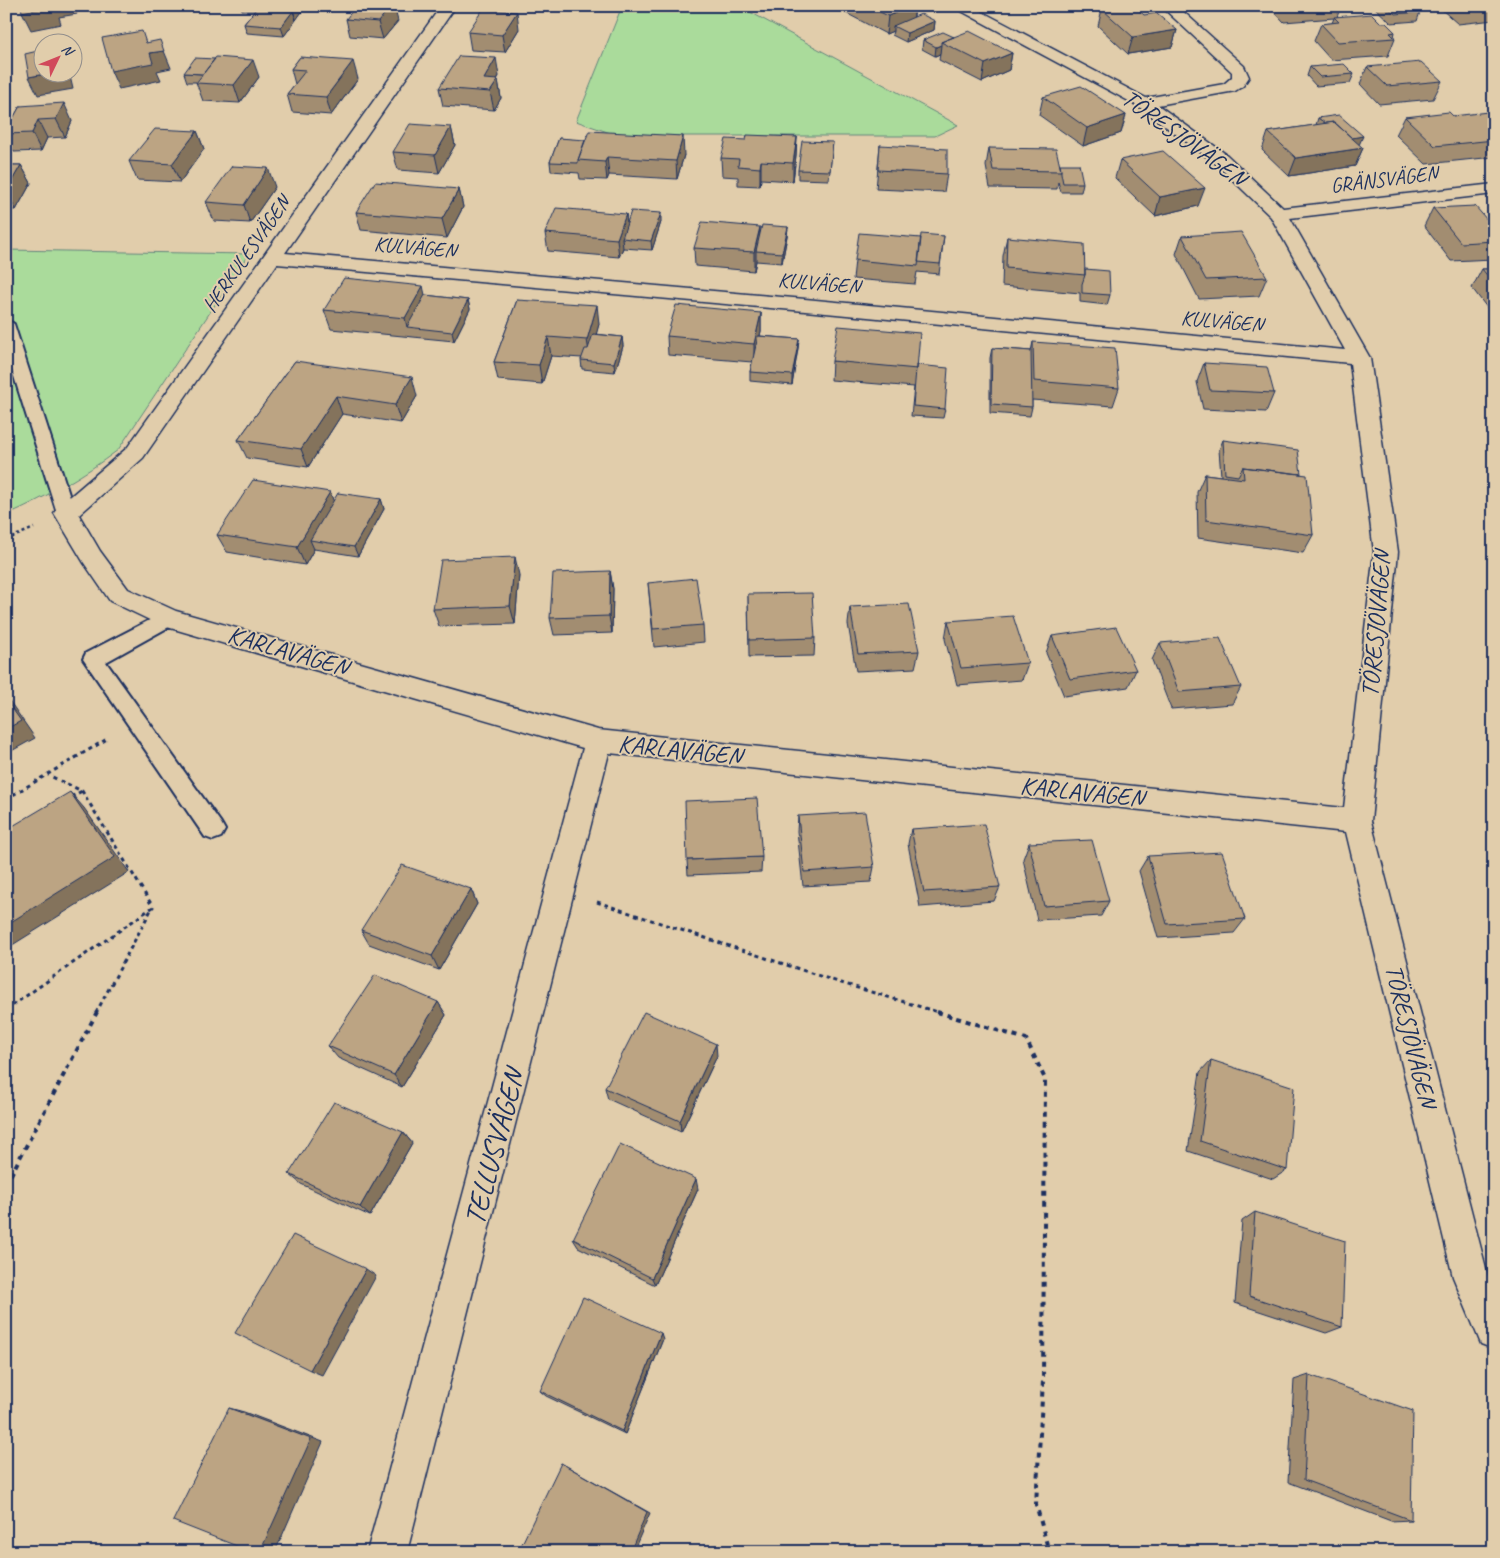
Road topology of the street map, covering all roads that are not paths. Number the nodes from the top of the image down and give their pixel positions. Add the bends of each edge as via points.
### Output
1 (449, 6) edge
2 (959, 6) edge
3 (1168, 6) edge
4 (1144, 103) junction
5 (1494, 189) edge
6 (1279, 214) junction
7 (272, 258) junction
8 (6, 324) edge
9 (1360, 358) junction
10 (66, 513) junction
11 (170, 618) junction
12 (598, 741) junction
13 (1357, 821) junction
14 (213, 830) dead end
15 (1494, 1331) edge
16 (387, 1552) edge

1 - 7 street, HERKULESVÄGEN
2 - 4 street, TÖRESJÖVÄGEN
3 - 4 street via 1242,74 1238,83 1229,88
4 - 6 street, TÖRESJÖVÄGEN via 1221,159
5 - 6 street, GRÄNSVÄGEN
6 - 9 street, TÖRESJÖVÄGEN
7 - 9 street, KULVÄGEN
7 - 10 street, HERKULESVÄGEN via 135,453
8 - 10 lane
9 - 13 street, TÖRESJÖVÄGEN via 1386,552
10 - 11 street, KARLAVÄGEN via 92,558 119,595
11 - 12 street, KARLAVÄGEN
11 - 14 lane via 93,659
12 - 13 street, KARLAVÄGEN
12 - 16 street, TELLUSVÄGEN
13 - 15 street, TÖRESJÖVÄGEN via 1472,1277

